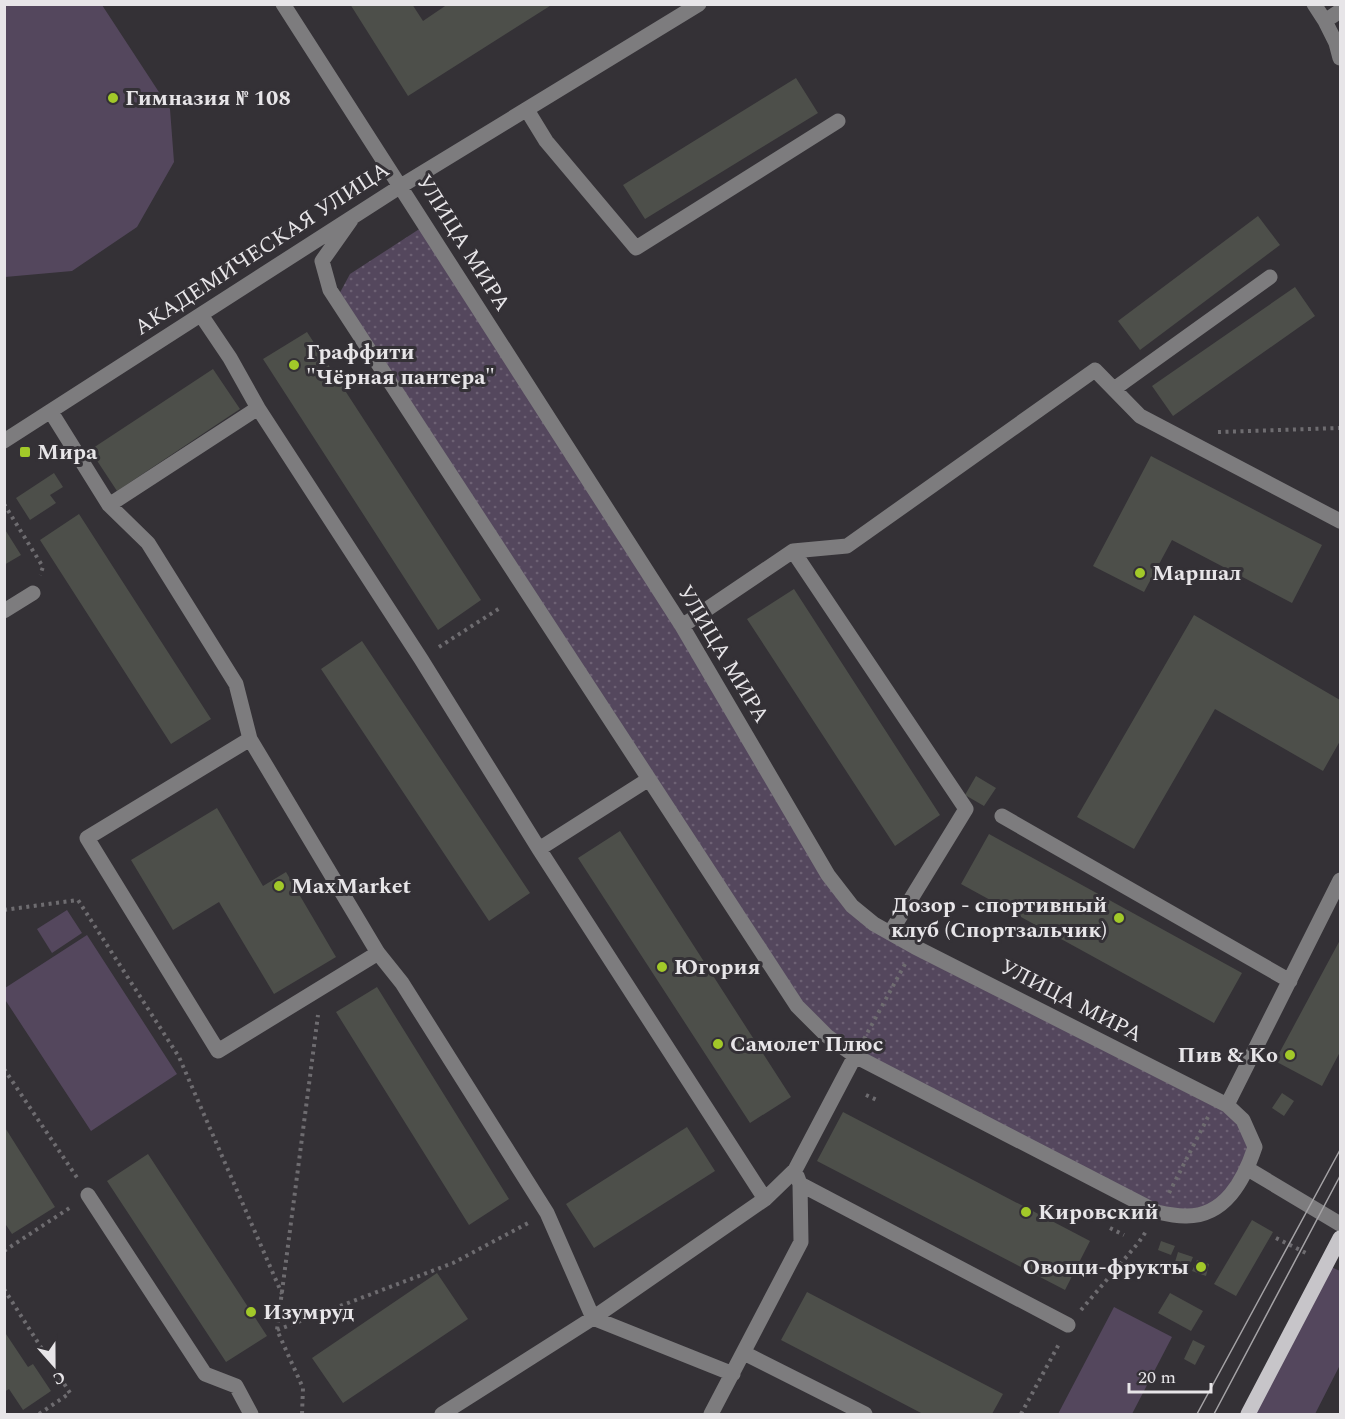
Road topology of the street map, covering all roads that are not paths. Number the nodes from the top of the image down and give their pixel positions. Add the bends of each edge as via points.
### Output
1 (283, 4) edge
2 (699, 4) edge
3 (1314, 4) edge
4 (1341, 12) edge
5 (1325, 21) junction
6 (1341, 58) edge
7 (526, 110) junction
8 (838, 121) dead end
9 (402, 186) junction
10 (351, 220) junction
11 (1270, 277) dead end
12 (201, 315) junction
13 (1114, 389) junction
14 (258, 408) junction
15 (51, 412) junction
16 (4, 441) edge
17 (109, 505) junction
18 (1341, 520) edge
19 (793, 551) junction
20 (33, 593) road end
21 (4, 611) edge
22 (682, 626) junction
23 (250, 739) junction
24 (649, 779) junction
25 (1002, 816) dead end
26 (539, 849) junction
27 (1341, 879) edge
28 (890, 933) junction
29 (378, 953) junction
30 (1290, 981) junction
31 (855, 1056) junction
32 (1222, 1102) junction
33 (1248, 1169) junction
34 (797, 1177) junction
35 (88, 1195) road end
36 (765, 1199) junction
37 (1341, 1224) edge
38 (1341, 1238) edge
39 (593, 1318) junction
40 (1068, 1325) dead end
41 (744, 1353) junction
42 (733, 1374) junction
43 (251, 1414) edge
44 (442, 1414) edge
45 (711, 1414) edge
46 (865, 1414) edge
47 (1248, 1414) edge

1 - 9 street, УЛИЦА МИРА
2 - 7 street, АКАДЕМИЧЕСКАЯ УЛИЦА
3 - 5 street
4 - 5 street
5 - 6 street
7 - 8 street via 546,141 636,248
7 - 9 street, АКАДЕМИЧЕСКАЯ УЛИЦА
9 - 10 street, АКАДЕМИЧЕСКАЯ УЛИЦА
9 - 22 street, УЛИЦА МИРА
10 - 12 street, АКАДЕМИЧЕСКАЯ УЛИЦА
10 - 24 street, УЛИЦА МИРА via 322,261 330,290
11 - 13 street
12 - 14 street
12 - 15 street, АКАДЕМИЧЕСКАЯ УЛИЦА
13 - 18 street via 1140,416
13 - 19 street via 1095,370 847,546
14 - 17 street
14 - 26 street
15 - 16 street, АКАДЕМИЧЕСКАЯ УЛИЦА
15 - 17 street
17 - 23 street via 148,543 236,684
19 - 22 street
19 - 28 street via 966,809
20 - 21 street
22 - 28 street, УЛИЦА МИРА via 828,875 852,906
23 - 29 street
23 - 29 street via 87,837 218,1051
24 - 26 street
24 - 31 street, УЛИЦА МИРА via 797,1006 827,1036
25 - 30 street
26 - 36 street
27 - 30 street
28 - 32 street, УЛИЦА МИРА
29 - 39 street via 402,983 547,1213
30 - 32 street
31 - 33 street, УЛИЦА МИРА via 1158,1212 1186,1216 1210,1212 1233,1194
31 - 34 street
32 - 33 street, УЛИЦА МИРА via 1243,1120 1255,1147
33 - 37 street
34 - 36 street
34 - 40 street
34 - 41 street via 801,1242
35 - 43 street via 206,1374 236,1386
36 - 39 street
38 - 47 main road
39 - 42 street
39 - 44 street
41 - 42 street
41 - 46 street
42 - 45 street

